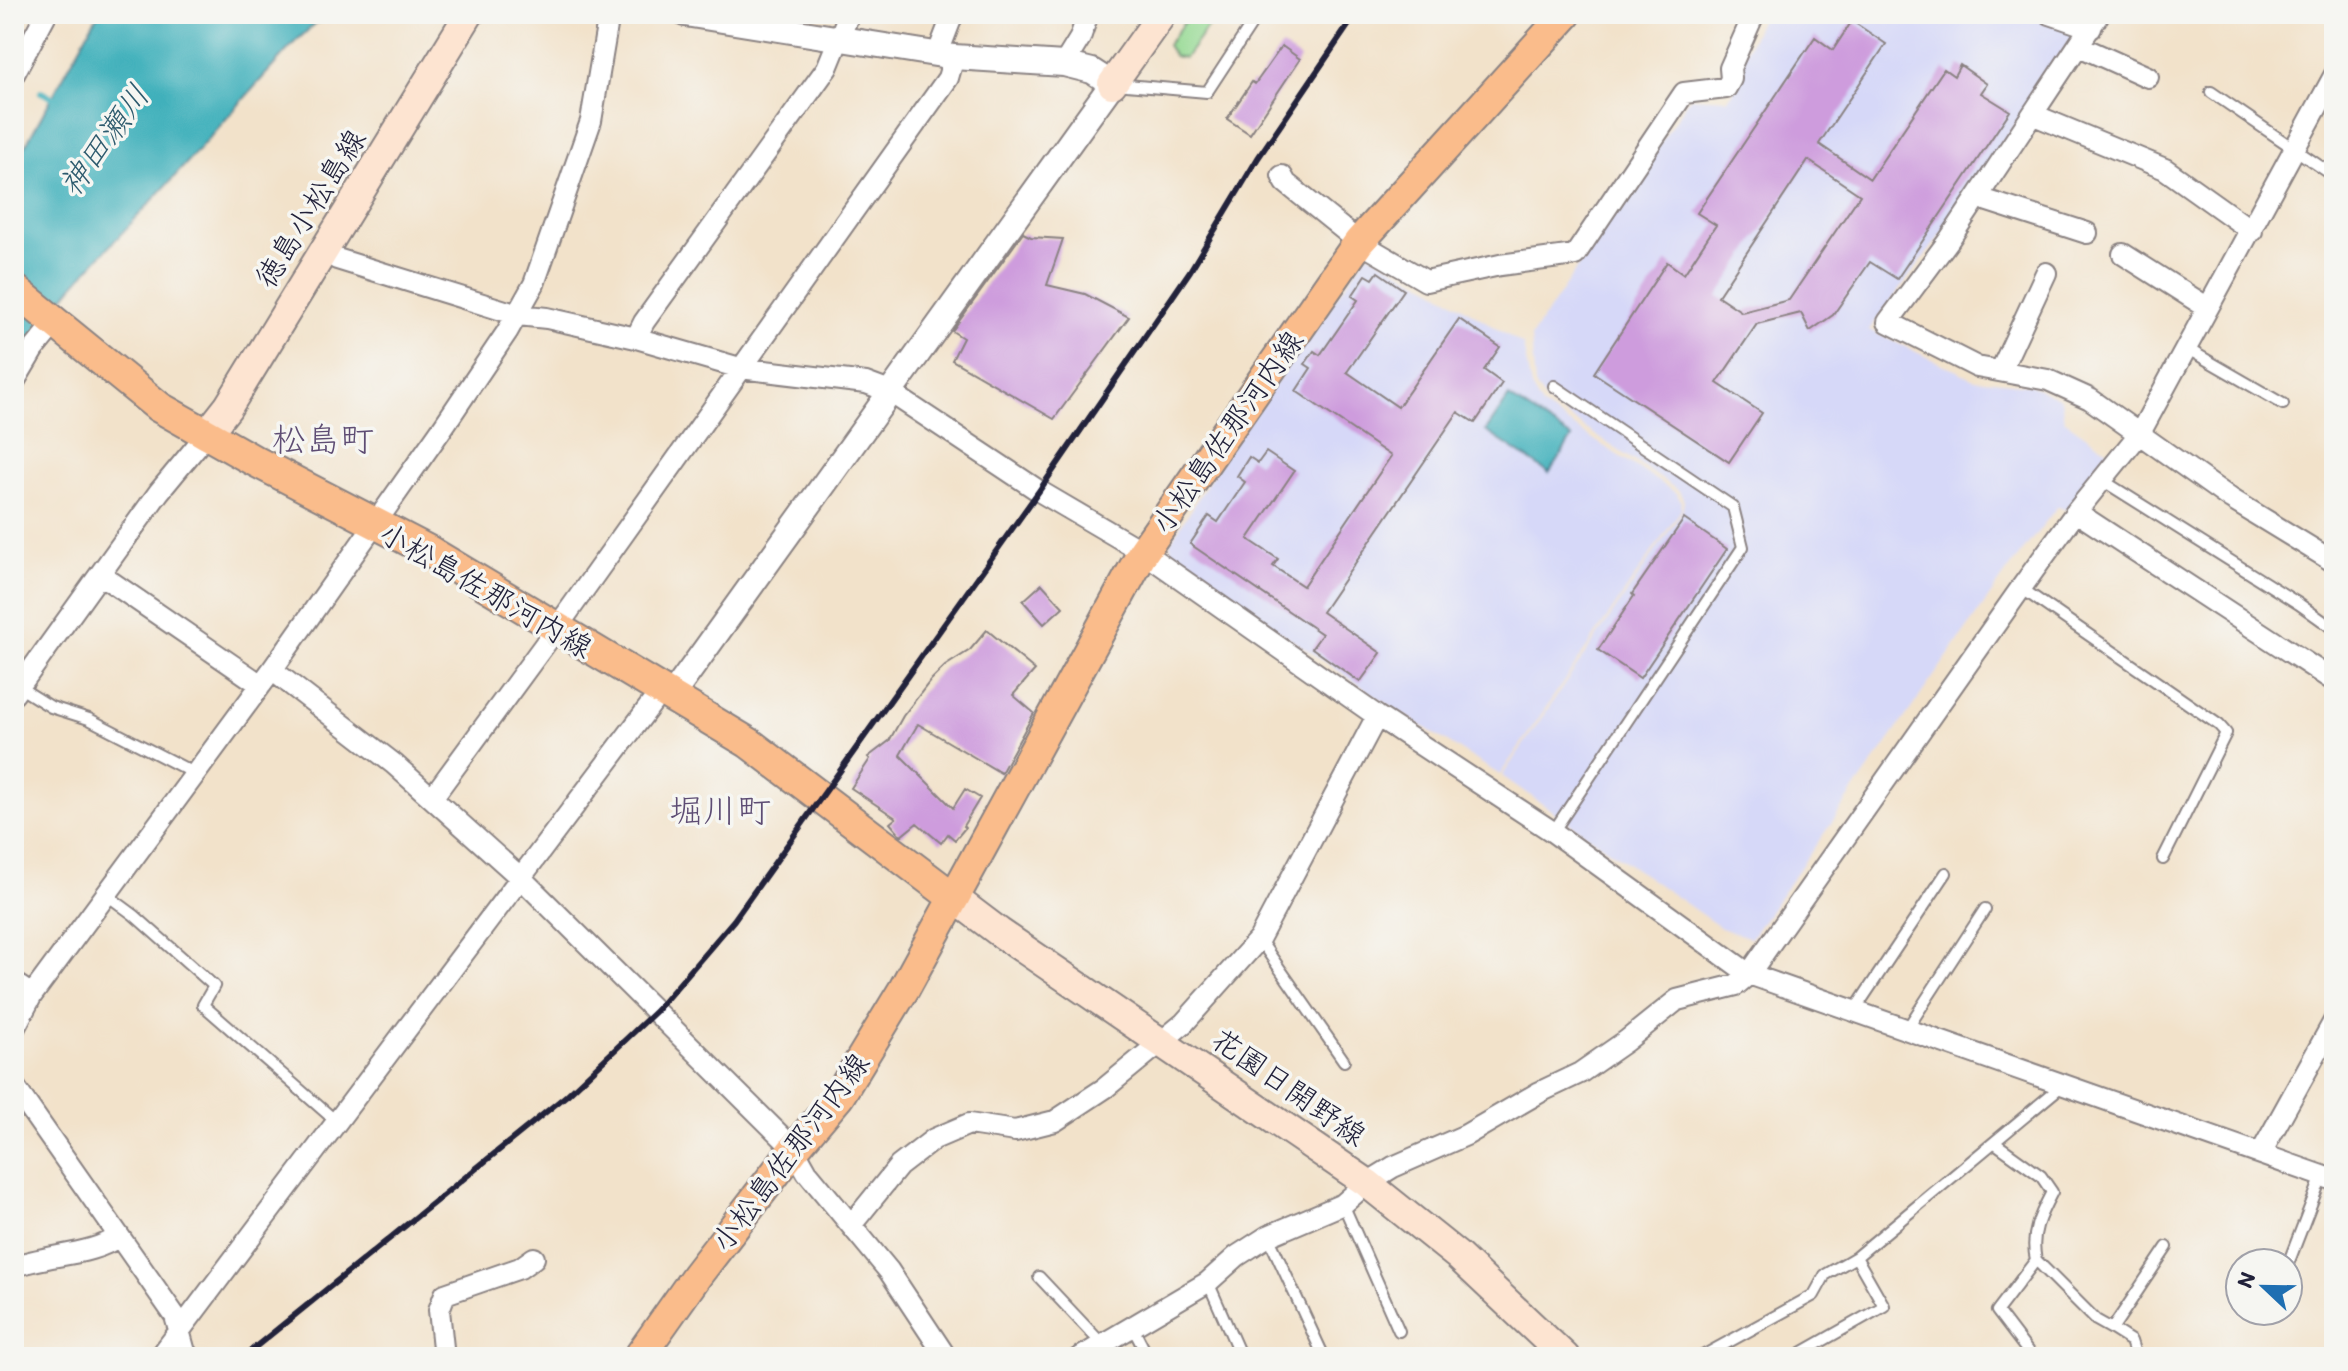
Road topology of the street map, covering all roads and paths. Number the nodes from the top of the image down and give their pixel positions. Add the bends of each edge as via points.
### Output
1 (46, 14) edge
2 (469, 14) edge
3 (609, 14) edge
4 (685, 14) edge
5 (849, 14) edge
6 (953, 14) edge
7 (1088, 14) edge
8 (1162, 14) edge
9 (1258, 14) edge
10 (1566, 14) edge
11 (1754, 14) edge
12 (2050, 14) edge
13 (2095, 21) edge
14 (840, 40) junction
15 (2079, 46) junction
16 (946, 55) junction
17 (1064, 64) junction
18 (14, 74) edge
19 (2334, 76) edge
20 (2148, 77) dead end
21 (1112, 84) junction
22 (2211, 92) dead end
23 (2034, 115) junction
24 (2294, 148) junction
25 (1282, 176) dead end
26 (2334, 176) edge
27 (1979, 196) junction
28 (2252, 231) junction
29 (2087, 233) dead end
30 (1359, 242) junction
31 (324, 250) junction
32 (2123, 254) dead end
33 (2046, 273) dead end
34 (14, 289) edge
35 (2208, 308) junction
36 (518, 315) junction
37 (54, 320) junction
38 (636, 338) junction
39 (2186, 348) junction
40 (740, 368) junction
41 (2001, 370) junction
42 (14, 382) edge
43 (1554, 386) dead end
44 (890, 392) junction
45 (2283, 404) dead end
46 (2140, 433) junction
47 (206, 435) junction
48 (2102, 480) junction
49 (2076, 512) junction
50 (373, 524) junction
51 (1143, 552) junction
52 (2334, 562) edge
53 (101, 575) junction
54 (2021, 588) junction
55 (556, 629) junction
56 (2334, 629) edge
57 (267, 677) junction
58 (2334, 681) edge
59 (16, 690) edge
60 (666, 694) junction
61 (1377, 716) junction
62 (197, 775) junction
63 (432, 798) junction
64 (1553, 832) junction
65 (2163, 859) dead end
66 (1946, 873) dead end
67 (522, 879) junction
68 (107, 895) junction
69 (954, 898) junction
70 (1985, 909) dead end
71 (1259, 939) junction
72 (1749, 974) junction
73 (14, 983) edge
74 (32, 995) junction
75 (1854, 1011) junction
76 (2334, 1021) edge
77 (14, 1029) edge
78 (1907, 1029) junction
79 (1162, 1041) junction
80 (1344, 1061) dead end
81 (2064, 1084) junction
82 (14, 1086) edge
83 (338, 1123) junction
84 (1995, 1143) junction
85 (794, 1149) junction
86 (2261, 1153) junction
87 (2328, 1178) edge
88 (1367, 1183) junction
89 (1343, 1204) junction
90 (852, 1224) junction
91 (119, 1236) junction
92 (1268, 1236) junction
93 (2167, 1247) dead end
94 (2296, 1247) edge
95 (1856, 1257) junction
96 (534, 1258) dead end
97 (2036, 1260) junction
98 (14, 1267) edge
99 (1039, 1277) dead end
100 (1208, 1282) junction
101 (1133, 1328) junction
102 (2112, 1329) junction
103 (1399, 1331) dead end
104 (180, 1332) junction
105 (1103, 1345) junction
106 (160, 1357) edge
107 (190, 1357) edge
108 (444, 1357) edge
109 (639, 1357) edge
110 (946, 1357) edge
111 (1081, 1357) edge
112 (1148, 1357) edge
113 (1241, 1357) edge
114 (1324, 1357) edge
115 (1565, 1357) edge
116 (1701, 1357) edge
117 (1794, 1357) edge
118 (2032, 1357) edge
119 (2136, 1357) edge

1 - 18 street
2 - 31 main road, 徳島小松島線
3 - 36 street via 591,121 534,284
4 - 14 street
5 - 14 street
6 - 16 street
7 - 17 street
8 - 21 main road
9 - 21 lane via 1207,92
10 - 30 main road, 小松島佐那河内線
11 - 30 street via 1726,88 1684,93 1575,255 1426,281
12 - 13 street
13 - 15 street
14 - 16 street
14 - 38 street via 827,68
15 - 20 street
15 - 23 street
16 - 17 street
16 - 40 street via 948,78
17 - 21 street via 1092,71
19 - 24 street
21 - 44 street
22 - 24 lane
23 - 27 street
23 - 28 street via 2165,169
24 - 26 lane
24 - 28 street
25 - 30 street
27 - 29 street
27 - 41 street via 1888,322 1977,367
28 - 35 street
30 - 51 main road, 小松島佐那河内線
31 - 36 street via 337,259
31 - 47 main road, 徳島小松島線
32 - 35 street
33 - 41 street
34 - 37 main road, 小松島佐那河内線
35 - 39 street
36 - 38 street
36 - 50 street
37 - 42 street
37 - 47 main road, 小松島佐那河内線 via 159,407
38 - 40 street
39 - 45 lane
39 - 46 street
40 - 44 street via 866,383
40 - 55 street
41 - 46 street via 2048,380 2090,399
43 - 64 lane via 1733,507 1743,547
44 - 51 street via 1039,491
44 - 60 street
46 - 48 street
46 - 52 street via 2231,499
47 - 50 main road, 小松島佐那河内線
47 - 53 street
48 - 49 street
48 - 56 lane
49 - 54 street
49 - 58 street
50 - 55 main road, 小松島佐那河内線 via 429,551
50 - 57 street
51 - 61 street
51 - 69 main road, 小松島佐那河内線
53 - 57 street
53 - 59 street
54 - 65 lane via 2226,733
54 - 72 street
55 - 60 main road, 小松島佐那河内線
55 - 63 street
57 - 62 street
57 - 63 street via 394,764
59 - 62 lane via 89,719
60 - 67 street
60 - 69 main road, 小松島佐那河内線 via 749,743
61 - 64 street
61 - 71 street
62 - 68 street
63 - 67 street
64 - 72 street
66 - 75 lane
67 - 83 street
67 - 85 street
68 - 74 street
68 - 83 lane via 214,986 203,1005
69 - 79 main road, 花園日開野線
69 - 85 main road, 小松島佐那河内線 via 839,1096
70 - 78 lane
71 - 79 street
71 - 80 lane
72 - 75 street
72 - 88 street via 1736,985 1677,1000 1580,1073
73 - 74 street
74 - 77 street
75 - 78 street
76 - 86 street
78 - 81 street
79 - 88 main road, 花園日開野線
79 - 90 street via 1055,1121 1015,1131 969,1124 934,1139 899,1166
81 - 84 lane
81 - 86 street
82 - 91 street
83 - 104 street
84 - 95 lane
84 - 97 lane via 2041,1176 2052,1192 2037,1220
85 - 90 street
85 - 109 main road, 小松島佐那河内線
86 - 87 street
87 - 94 lane
88 - 89 street
88 - 115 main road, 花園日開野線 via 1458,1256
89 - 92 street
89 - 103 lane
90 - 110 street
91 - 98 street
91 - 104 street via 175,1316
92 - 100 street
92 - 114 lane
93 - 102 lane
95 - 116 lane via 1825,1275 1814,1295
95 - 117 lane via 1884,1306
96 - 108 street via 520,1268 445,1294 439,1310
97 - 102 lane via 2096,1320
97 - 118 lane via 1997,1311
99 - 105 lane
100 - 101 street
100 - 113 lane
101 - 105 street
101 - 112 lane
102 - 119 lane via 2131,1341
104 - 106 street
104 - 107 street
105 - 111 street

